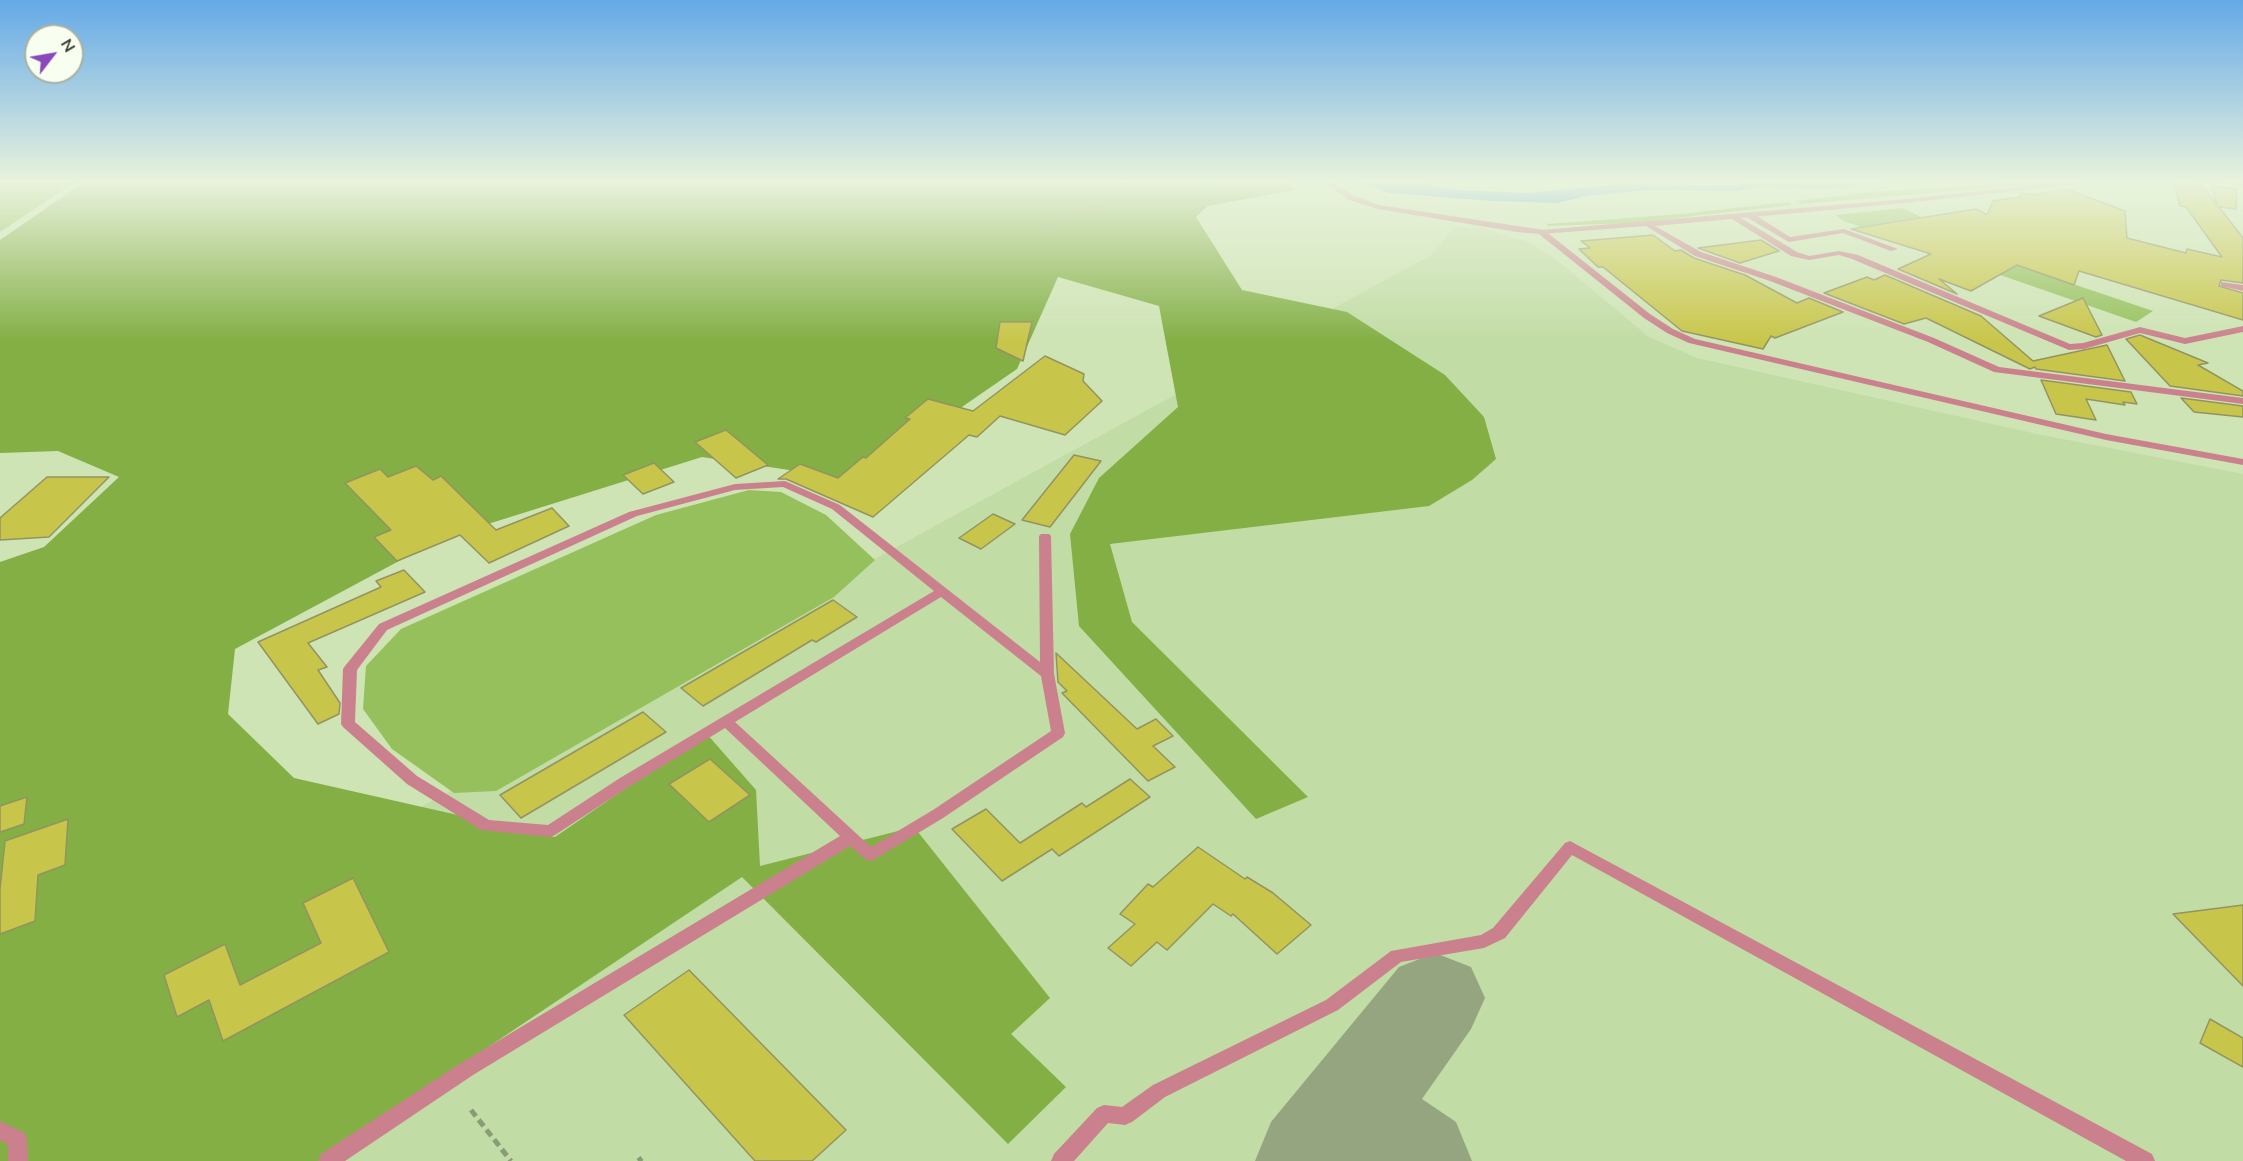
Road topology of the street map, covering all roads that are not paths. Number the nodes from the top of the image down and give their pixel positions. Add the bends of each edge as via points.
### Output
1 (1544, 234) edge
2 (1664, 234) edge
3 (1762, 234) edge
4 (1780, 234) edge
5 (1825, 234) edge
6 (1853, 234) edge
7 (1894, 249) dead end
8 (2224, 284) dead end
9 (2243, 288) edge
10 (2243, 329) edge
11 (2243, 402) edge
12 (2243, 462) edge
13 (1045, 536) dead end
14 (942, 591) junction
15 (1047, 674) junction
16 (726, 721) junction
17 (850, 838) junction
18 (0, 1130) edge
19 (18, 1161) edge
20 (328, 1161) edge
21 (1061, 1161) edge
22 (2145, 1161) edge

1 - 12 street via 1647,316 1692,341 2106,437
2 - 11 street via 1698,254 1931,340 1997,370
3 - 10 street via 1794,254 1809,258 1839,253 1855,257 2069,347 2140,330 2186,341
4 - 5 street via 1789,240
6 - 7 street
8 - 9 street
13 - 15 street
14 - 15 street
14 - 16 street
14 - 16 street via 836,507 785,484 735,487 633,514 383,627 350,669 348,724 412,780 486,826 550,831
15 - 17 street via 1058,733 870,855
16 - 17 street
17 - 20 street via 467,1069
18 - 19 street via 18,1140
21 - 22 street via 1104,1114 1125,1116 1159,1091 1332,1005 1397,956 1484,941 1499,933 1570,847

